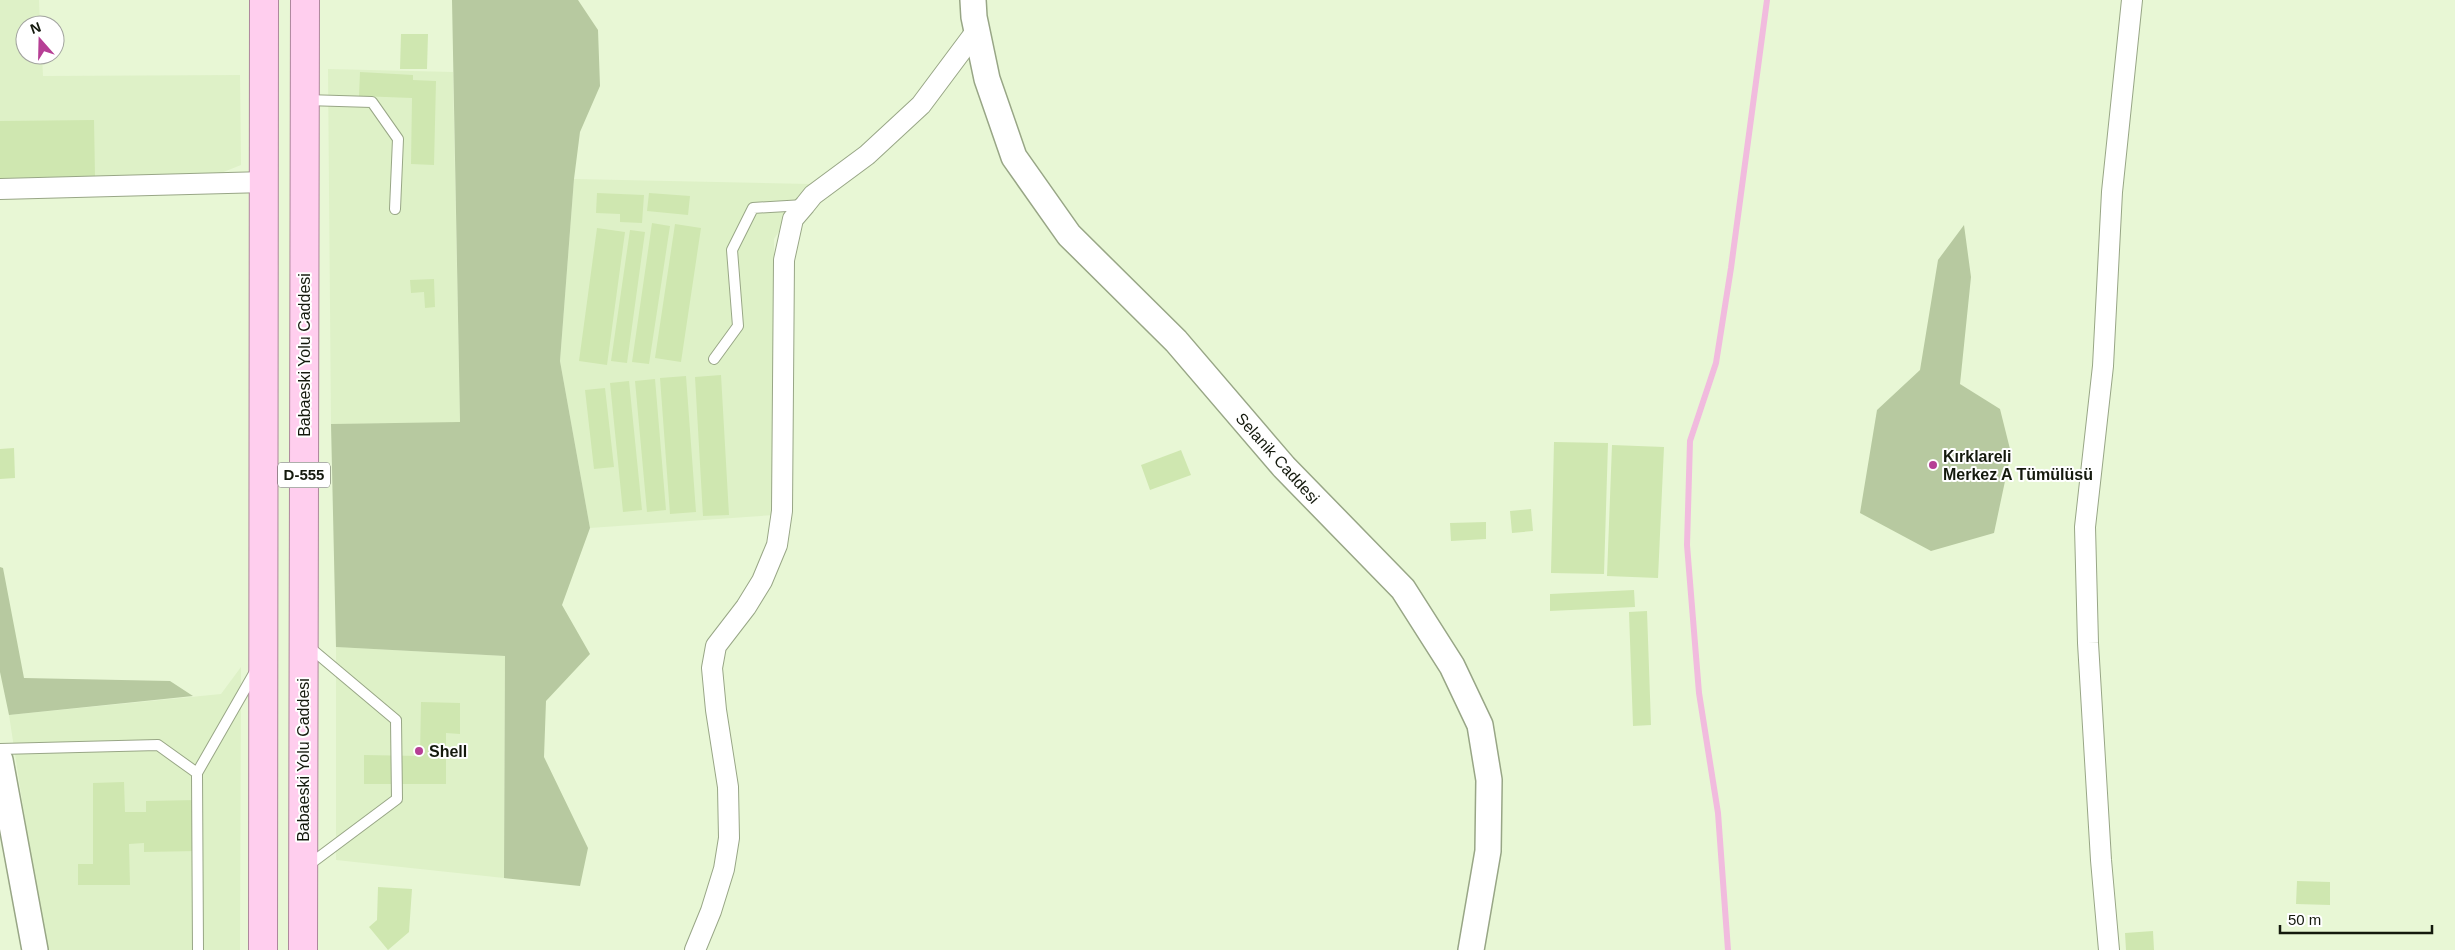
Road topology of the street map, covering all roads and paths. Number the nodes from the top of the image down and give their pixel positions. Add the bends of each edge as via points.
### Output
1 (264, 0) edge
2 (305, 0) edge
3 (973, 0) edge
4 (2132, 0) edge
5 (977, 30) junction
6 (304, 100) junction
7 (264, 182) junction
8 (0, 189) edge
9 (805, 205) junction
10 (395, 210) dead end
11 (714, 359) dead end
12 (303, 642) junction
13 (263, 658) junction
14 (0, 749) edge
15 (0, 760) edge
16 (197, 773) junction
17 (303, 870) junction
18 (34, 950) edge
19 (198, 950) edge
20 (263, 950) edge
21 (303, 950) edge
22 (695, 950) edge
23 (1471, 950) edge
24 (2109, 950) edge

1 - 7 highway, D-555
2 - 6 highway, Babaeski Yolu Caddesi / D-555
3 - 5 street, Selanik Caddesi
4 - 24 street via 2112,192 2103,366 2085,526 2088,643
5 - 9 street via 920,105 867,155 813,195
5 - 23 street, Selanik Caddesi via 987,79 1014,157 1069,235 1176,341 1284,467 1403,590 1452,666 1480,725 1489,780 1488,851
6 - 10 lane via 372,102 398,139
6 - 12 highway, Babaeski Yolu Caddesi / D-555
7 - 8 street
7 - 13 highway, D-555
9 - 11 lane via 753,208 732,250 738,326
9 - 22 street via 793,219 784,260 784,446 782,511 777,545 762,581 716,646 712,668 728,787 729,838 724,870
12 - 17 highway, Babaeski Yolu Caddesi / D-555
12 - 17 lane via 396,720 397,799
13 - 16 lane
13 - 20 highway, D-555
14 - 16 lane via 158,746
15 - 18 street
16 - 19 lane
17 - 21 highway, Babaeski Yolu Caddesi / D-555

